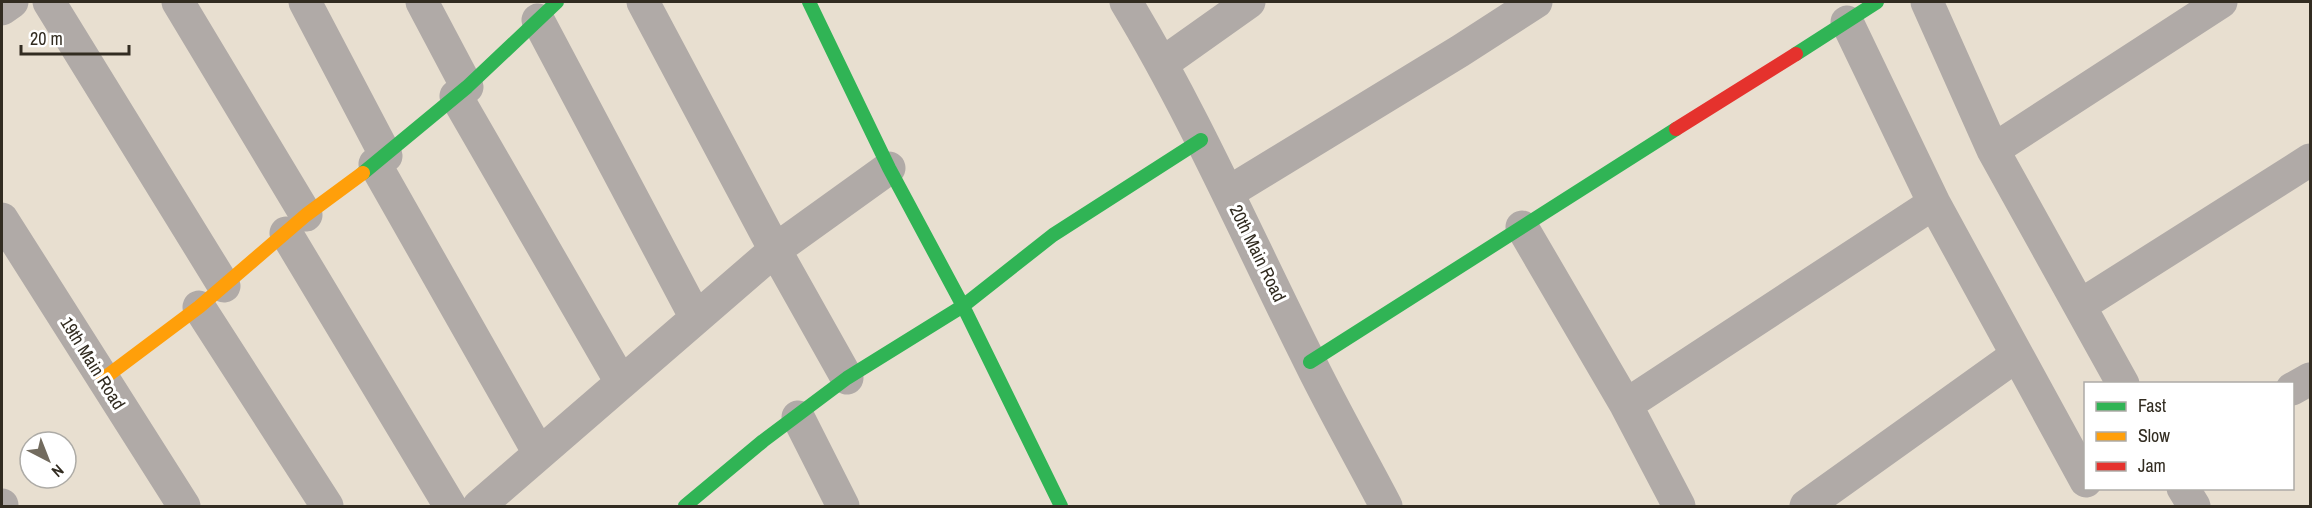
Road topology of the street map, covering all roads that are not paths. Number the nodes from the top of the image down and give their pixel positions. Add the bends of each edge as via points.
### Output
1 (12, 2) edge
2 (49, 2) edge
3 (178, 2) edge
4 (305, 2) edge
5 (422, 2) edge
6 (643, 2) edge
7 (809, 2) edge
8 (1126, 2) edge
9 (1249, 2) edge
10 (1536, 2) edge
11 (1877, 2) edge
12 (1927, 2) edge
13 (2221, 2) edge
14 (548, 8) edge
15 (2, 9) edge
16 (1847, 22) junction
17 (1163, 63) junction
18 (462, 91) junction
19 (1201, 140) junction
20 (1993, 150) junction
21 (381, 160) junction
22 (2310, 160) edge
23 (889, 168) junction
24 (1229, 192) junction
25 (1934, 203) junction
26 (2, 219) edge
27 (296, 224) junction
28 (1522, 227) junction
29 (775, 250) junction
30 (224, 286) junction
31 (963, 306) junction
32 (2081, 306) junction
33 (199, 307) junction
34 (696, 318) junction
35 (2018, 356) junction
36 (1310, 362) junction
37 (847, 378) junction
38 (2310, 378) edge
39 (103, 379) junction
40 (621, 382) junction
41 (2122, 382) edge
42 (2294, 387) edge
43 (1626, 405) junction
44 (798, 417) junction
45 (539, 453) junction
46 (2084, 480) edge
47 (2090, 490) edge
48 (2184, 490) edge
49 (184, 507) edge
50 (327, 507) edge
51 (450, 507) edge
52 (479, 507) edge
53 (685, 507) edge
54 (843, 507) edge
55 (1061, 507) edge
56 (1386, 507) edge
57 (1679, 507) edge
58 (1806, 507) edge
59 (2099, 507) edge
60 (2194, 507) edge

1 - 15 street
2 - 30 street
3 - 27 street
4 - 21 street
5 - 18 street
6 - 29 street
7 - 23 street
8 - 17 street, 20th Main Road
9 - 17 street
10 - 24 street
11 - 16 street
12 - 20 street
13 - 20 street
14 - 18 street
14 - 34 street
16 - 25 street
16 - 28 street
17 - 19 street, 20th Main Road
18 - 21 street
18 - 40 street
19 - 24 street, 20th Main Road
19 - 31 street via 1053,235
20 - 32 street
21 - 27 street
21 - 45 street
22 - 32 street
23 - 29 street
23 - 31 street
24 - 36 street, 20th Main Road
25 - 35 street
25 - 43 street
26 - 39 street, 19th Main Road
27 - 30 street
27 - 51 street
28 - 36 street
28 - 43 street
29 - 34 street
29 - 37 street
30 - 33 street
31 - 37 street
31 - 55 street
32 - 41 street
33 - 39 street
33 - 50 street
34 - 40 street
35 - 46 street
35 - 58 street
36 - 56 street, 20th Main Road
37 - 44 street
38 - 42 street
39 - 49 street, 19th Main Road
40 - 45 street
43 - 57 street
44 - 53 street via 763,441
44 - 54 street
45 - 52 street
47 - 59 street
48 - 60 street

